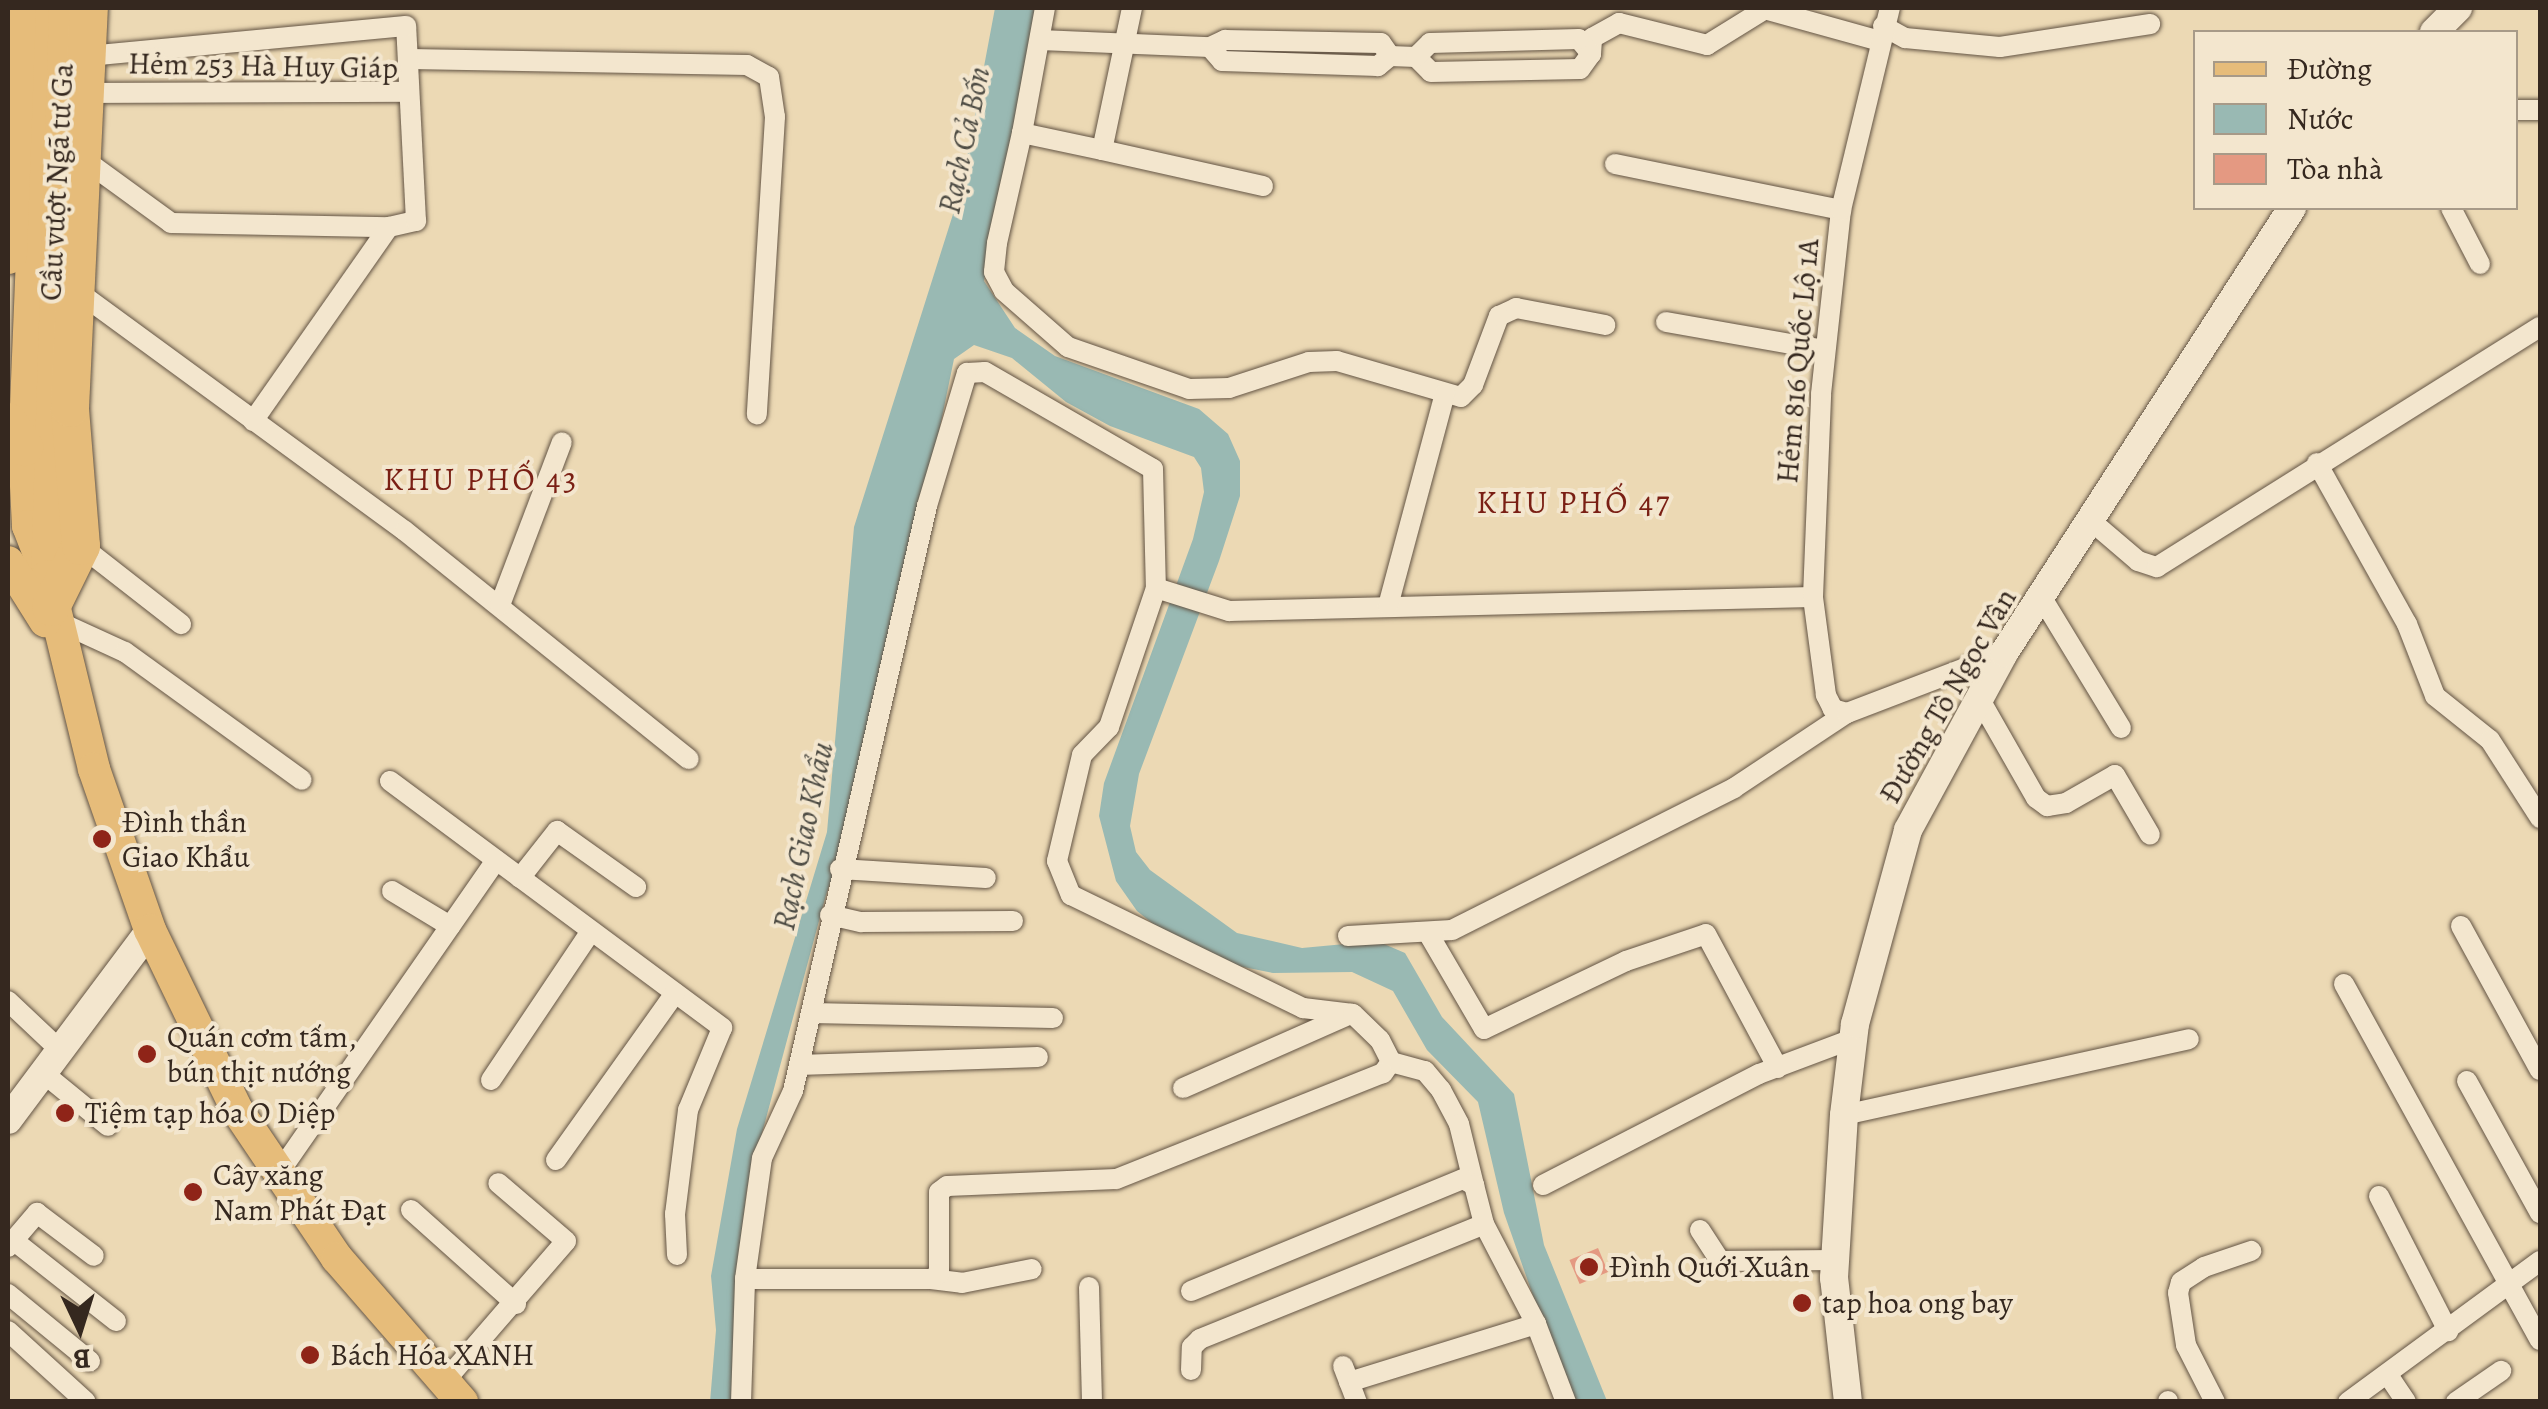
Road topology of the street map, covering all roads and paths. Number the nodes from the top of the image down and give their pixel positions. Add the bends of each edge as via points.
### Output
1 (17, 8) edge
2 (42, 8) edge
3 (65, 8) edge
4 (89, 8) edge
5 (1045, 8) edge
6 (1132, 8) edge
7 (1763, 8) edge
8 (2458, 8) edge
9 (2150, 24) dead end
10 (1884, 25) edge
11 (2436, 30) edge
12 (1040, 40) junction
13 (1123, 44) junction
14 (1591, 54) junction
15 (1416, 57) junction
16 (410, 59) junction
17 (86, 75) junction
18 (409, 92) junction
19 (1022, 133) junction
20 (1102, 150) junction
21 (82, 158) junction
22 (1615, 164) dead end
23 (1263, 186) dead end
24 (1841, 210) junction
25 (2291, 210) edge
26 (2452, 210) edge
27 (388, 227) junction
28 (8, 256) edge
29 (2480, 264) dead end
30 (77, 291) junction
31 (1666, 322) dead end
32 (1606, 325) dead end
33 (2540, 327) edge
34 (1824, 350) junction
35 (38, 355) junction
36 (1446, 393) junction
37 (757, 414) dead end
38 (253, 420) junction
39 (562, 442) dead end
40 (22, 451) edge
41 (2317, 464) junction
42 (16, 508) edge
43 (2090, 520) junction
44 (81, 546) junction
45 (8, 562) edge
46 (1159, 590) junction
47 (1813, 597) junction
48 (2042, 598) junction
49 (500, 606) junction
50 (1388, 606) junction
51 (53, 613) junction
52 (181, 624) dead end
53 (2004, 654) junction
54 (1979, 698) junction
55 (1847, 712) junction
56 (2121, 728) dead end
57 (689, 759) dead end
58 (302, 780) dead end
59 (390, 781) dead end
60 (2540, 818) edge
61 (2150, 835) dead end
62 (496, 860) junction
63 (840, 869) junction
64 (520, 878) junction
65 (986, 878) dead end
66 (636, 887) dead end
67 (392, 890) dead end
68 (830, 915) junction
69 (1013, 922) dead end
70 (450, 926) junction
71 (2462, 926) dead end
72 (150, 930) junction
73 (591, 931) junction
74 (1428, 933) junction
75 (1348, 936) dead end
76 (2344, 984) dead end
77 (675, 993) junction
78 (8, 1002) edge
79 (811, 1012) junction
80 (1353, 1014) junction
81 (1054, 1018) dead end
82 (1855, 1038) junction
83 (2189, 1038) dead end
84 (60, 1050) junction
85 (1038, 1057) dead end
86 (1391, 1062) junction
87 (799, 1065) junction
88 (1778, 1068) junction
89 (2540, 1070) edge
90 (42, 1072) junction
91 (491, 1080) dead end
92 (2467, 1081) dead end
93 (1183, 1088) dead end
94 (1844, 1115) junction
95 (8, 1120) edge
96 (108, 1126) dead end
97 (556, 1160) dead end
98 (278, 1174) junction
99 (498, 1183) dead end
100 (1543, 1185) dead end
101 (1474, 1186) junction
102 (2380, 1196) dead end
103 (411, 1210) dead end
104 (2540, 1212) edge
105 (1484, 1224) junction
106 (1700, 1230) dead end
107 (10, 1243) edge
108 (2251, 1251) dead end
109 (677, 1255) dead end
110 (94, 1256) dead end
111 (1835, 1260) junction
112 (2540, 1262) edge
113 (1032, 1269) dead end
114 (745, 1278) junction
115 (931, 1279) junction
116 (1088, 1287) dead end
117 (2506, 1287) junction
118 (1191, 1291) dead end
119 (8, 1294) edge
120 (516, 1304) junction
121 (116, 1321) dead end
122 (1536, 1324) junction
123 (2448, 1330) junction
124 (8, 1331) edge
125 (2540, 1340) edge
126 (90, 1361) dead end
127 (1191, 1370) dead end
128 (2501, 1372) dead end
129 (2388, 1375) junction
130 (1350, 1383) edge
131 (453, 1392) edge
132 (86, 1402) edge
133 (741, 1402) edge
134 (1092, 1402) edge
135 (1566, 1402) edge
136 (1848, 1402) edge
137 (2215, 1402) edge
138 (2348, 1402) edge
139 (2406, 1402) edge
140 (2456, 1402) edge

1 - 28 highway
2 - 35 main road, Cầu vượt Ngã tư Ga
3 - 35 main road, Cầu vượt Ngã tư Ga
4 - 17 highway
5 - 12 street
6 - 13 street
7 - 10 street
7 - 14 street via 1706,44 1618,23 1592,38
8 - 11 street
9 - 10 street via 2000,47 1904,38
10 - 24 street, Hẻm 816 Quốc Lộ 1A
12 - 13 street
12 - 19 street
13 - 15 street via 1210,47 1222,61 1378,66 1390,56
13 - 20 street
14 - 15 street via 1579,39 1430,43
14 - 15 street via 1580,68 1431,72
16 - 17 street via 406,26
16 - 18 street
16 - 37 street via 747,66 769,77 776,117
17 - 18 street, Hẻm 253 Hà Huy Giáp
17 - 21 highway
18 - 27 street, Hẻm 253 Hà Huy Giáp via 416,221
19 - 20 street
19 - 36 street via 994,272 1030,318 1068,347 1189,390 1229,388 1309,362 1337,361
20 - 23 street
21 - 27 street via 170,223
21 - 30 highway
22 - 24 street
24 - 34 street, Hẻm 816 Quốc Lộ 1A
25 - 43 street, Đường Tô Ngọc Vân
26 - 29 street
27 - 38 street
30 - 38 street
30 - 44 highway via 70,408
31 - 34 street
32 - 36 street via 1516,308 1499,316 1469,394
33 - 41 street
34 - 47 street, Hẻm 816 Quốc Lộ 1A
35 - 40 main road
36 - 50 street
38 - 49 street
39 - 49 street
40 - 42 main road
40 - 51 main road via 54,524
41 - 43 street via 2188,554 2157,568 2138,562
41 - 60 street via 2407,624 2436,696 2490,740
42 - 51 main road
43 - 48 street, Đường Tô Ngọc Vân
44 - 51 highway
44 - 52 street
45 - 51 main road
46 - 50 street via 1213,607
46 - 63 street via 1153,469 985,372 967,373 926,506 870,776
46 - 80 street via 1109,726 1082,755 1058,861 1071,895 1303,1008
47 - 50 street
47 - 55 street, Hẻm 816 Quốc Lộ 1A via 1826,695 1833,709
48 - 53 street, Đường Tô Ngọc Vân
48 - 56 street
49 - 57 street
51 - 58 street via 126,652
51 - 72 main road via 112,827
53 - 54 street, Đường Tô Ngọc Vân
53 - 55 street
54 - 61 street via 2036,798 2047,806 2066,803 2115,775
54 - 82 street, Đường Tô Ngọc Vân via 1902,848
55 - 74 street via 1734,788 1452,930
59 - 62 street
62 - 64 street
62 - 70 street
63 - 65 street
63 - 68 street
64 - 66 street via 557,831
64 - 73 street
67 - 70 street
68 - 69 street via 861,922
68 - 79 street
70 - 98 street
71 - 89 street
72 - 84 street
72 - 98 main road via 214,1066
73 - 77 street
73 - 91 street
74 - 75 street
74 - 88 street via 1484,1028 1626,961 1706,934
76 - 117 street
77 - 97 street
77 - 109 street via 722,1028 688,1110 674,1214
78 - 84 street
79 - 81 street
79 - 87 street
80 - 86 street via 1380,1040
80 - 93 street
82 - 88 street
82 - 94 street, Đường Tô Ngọc Vân
83 - 94 street
84 - 90 street
85 - 87 street
86 - 101 street via 1424,1071 1441,1090 1459,1124
86 - 115 street via 1383,1073 1116,1180 947,1186 939,1192 939,1274
87 - 114 street via 762,1158
88 - 100 street
90 - 95 street
90 - 96 street
92 - 104 street
94 - 111 street, Đường Tô Ngọc Vân
98 - 131 main road via 337,1258
99 - 120 street via 566,1241
101 - 105 street
101 - 118 street via 1463,1179
102 - 123 street
103 - 120 street
105 - 122 street
105 - 127 street via 1200,1339 1192,1347
106 - 111 street via 1720,1261
107 - 110 street via 37,1212
107 - 121 street
108 - 137 street via 2204,1267 2178,1293 2186,1345
111 - 136 street, Đường Tô Ngọc Vân
112 - 117 street
113 - 115 street via 962,1283
114 - 115 street
114 - 133 street
116 - 134 street
117 - 123 street
117 - 125 street
119 - 126 street
120 - 131 street
122 - 130 street
122 - 135 street
123 - 129 street
124 - 132 street
128 - 140 street
129 - 138 street
129 - 139 street

